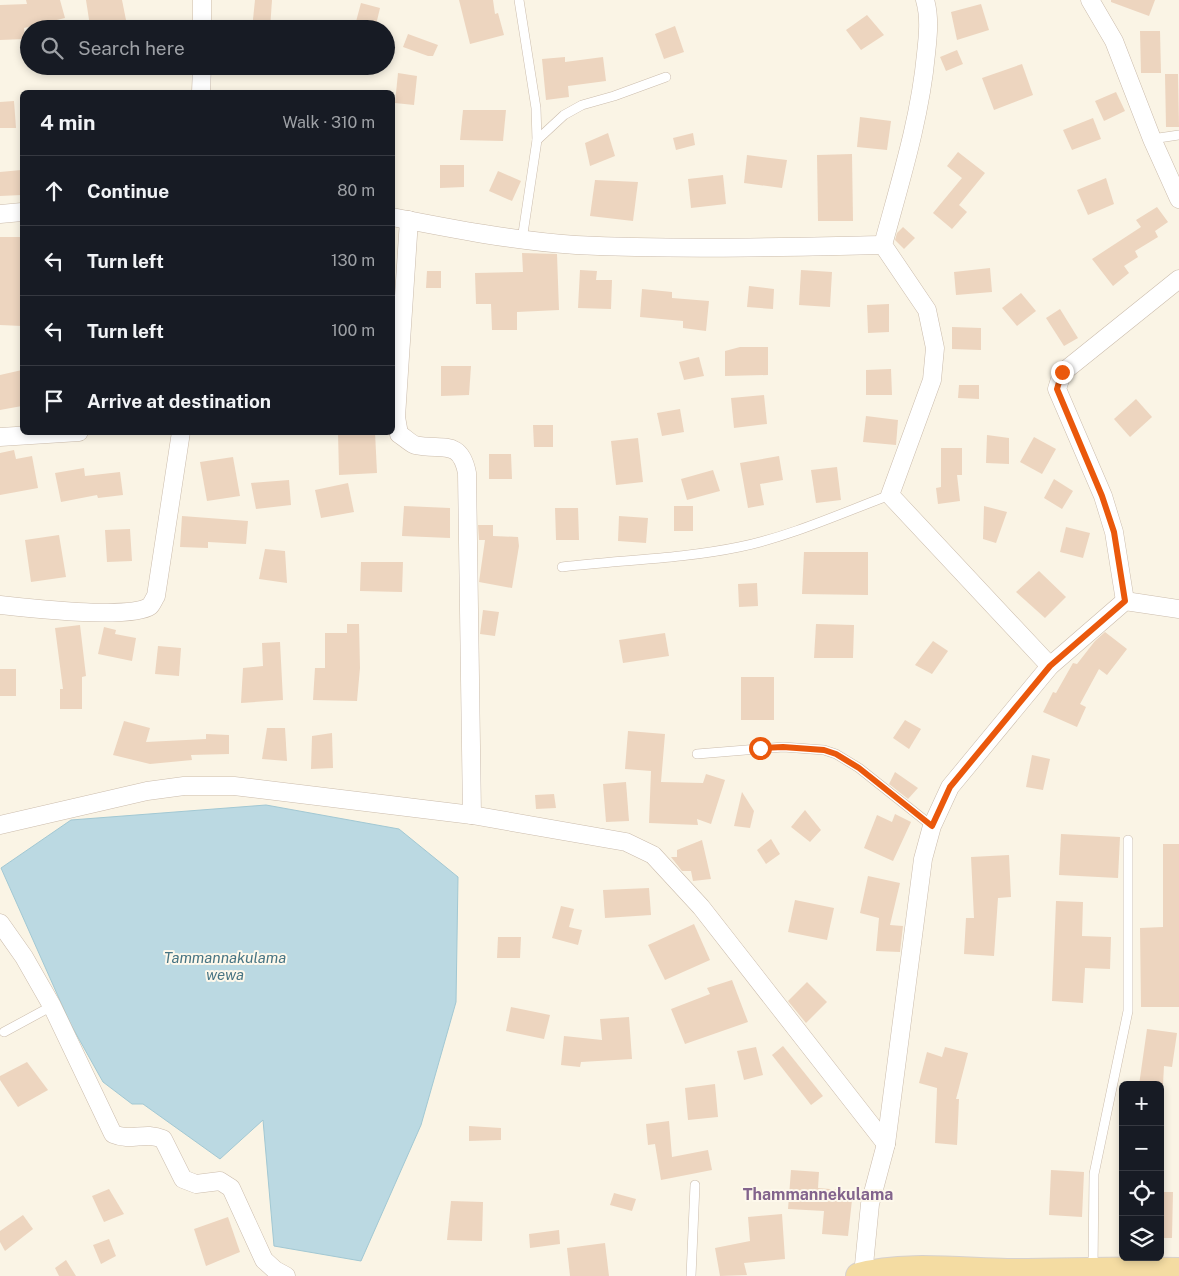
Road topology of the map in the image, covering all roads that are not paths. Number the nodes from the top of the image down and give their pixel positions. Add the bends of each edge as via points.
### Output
1 (202, 0) edge
2 (519, 0) edge
3 (1090, 0) edge
4 (930, 3) edge
5 (202, 20) edge
6 (202, 75) edge
7 (666, 77) dead end
8 (201, 90) edge
9 (1179, 135) edge
10 (537, 140) junction
11 (1152, 140) junction
12 (1179, 199) edge
13 (20, 212) edge
14 (0, 214) edge
15 (401, 218) edge
16 (522, 240) junction
17 (883, 245) junction
18 (1179, 279) edge
19 (31, 435) edge
20 (181, 435) edge
21 (0, 437) edge
22 (890, 495) junction
23 (562, 567) dead end
24 (1125, 601) junction
25 (0, 605) edge
26 (1179, 609) edge
27 (1050, 666) junction
28 (697, 754) dead end
29 (472, 815) junction
30 (0, 825) edge
31 (932, 826) junction
32 (1128, 840) dead end
33 (0, 923) edge
34 (52, 1006) junction
35 (4, 1032) dead end
36 (886, 1144) junction
37 (695, 1186) dead end
38 (1093, 1270) junction
39 (1179, 1271) edge
40 (1147, 1273) edge
41 (861, 1275) edge
42 (286, 1276) edge
43 (691, 1276) edge

1 - 5 street
2 - 10 lane via 536,108
3 - 11 street via 1114,41
4 - 17 street via 924,80 910,148
6 - 8 street
7 - 10 lane via 582,105
9 - 11 lane
10 - 16 lane
11 - 12 street
13 - 14 street
15 - 16 street
15 - 29 street via 396,417 399,434 414,444 448,447 458,452 465,461 467,473
16 - 17 street via 647,247
17 - 22 street via 927,310 935,348 932,380
18 - 24 street via 1062,372 1057,389 1114,532
19 - 21 street
20 - 25 street via 156,596 150,606 131,612 105,612 36,610
22 - 23 lane via 740,547
22 - 27 street
24 - 26 street
24 - 27 street
27 - 31 street via 950,787
28 - 31 lane via 783,747 824,750 859,768
29 - 30 street via 234,786 184,786
29 - 36 street via 626,842 653,855 701,907
31 - 36 street via 923,860
32 - 38 lane via 1128,1011 1094,1174
33 - 34 street
34 - 35 lane
34 - 42 street via 114,1134 123,1138 152,1134 163,1139 183,1179 196,1184 220,1181 231,1188 264,1260
36 - 41 street via 870,1204
37 - 43 lane
38 - 40 main road
38 - 41 main road via 894,1270
39 - 40 main road

